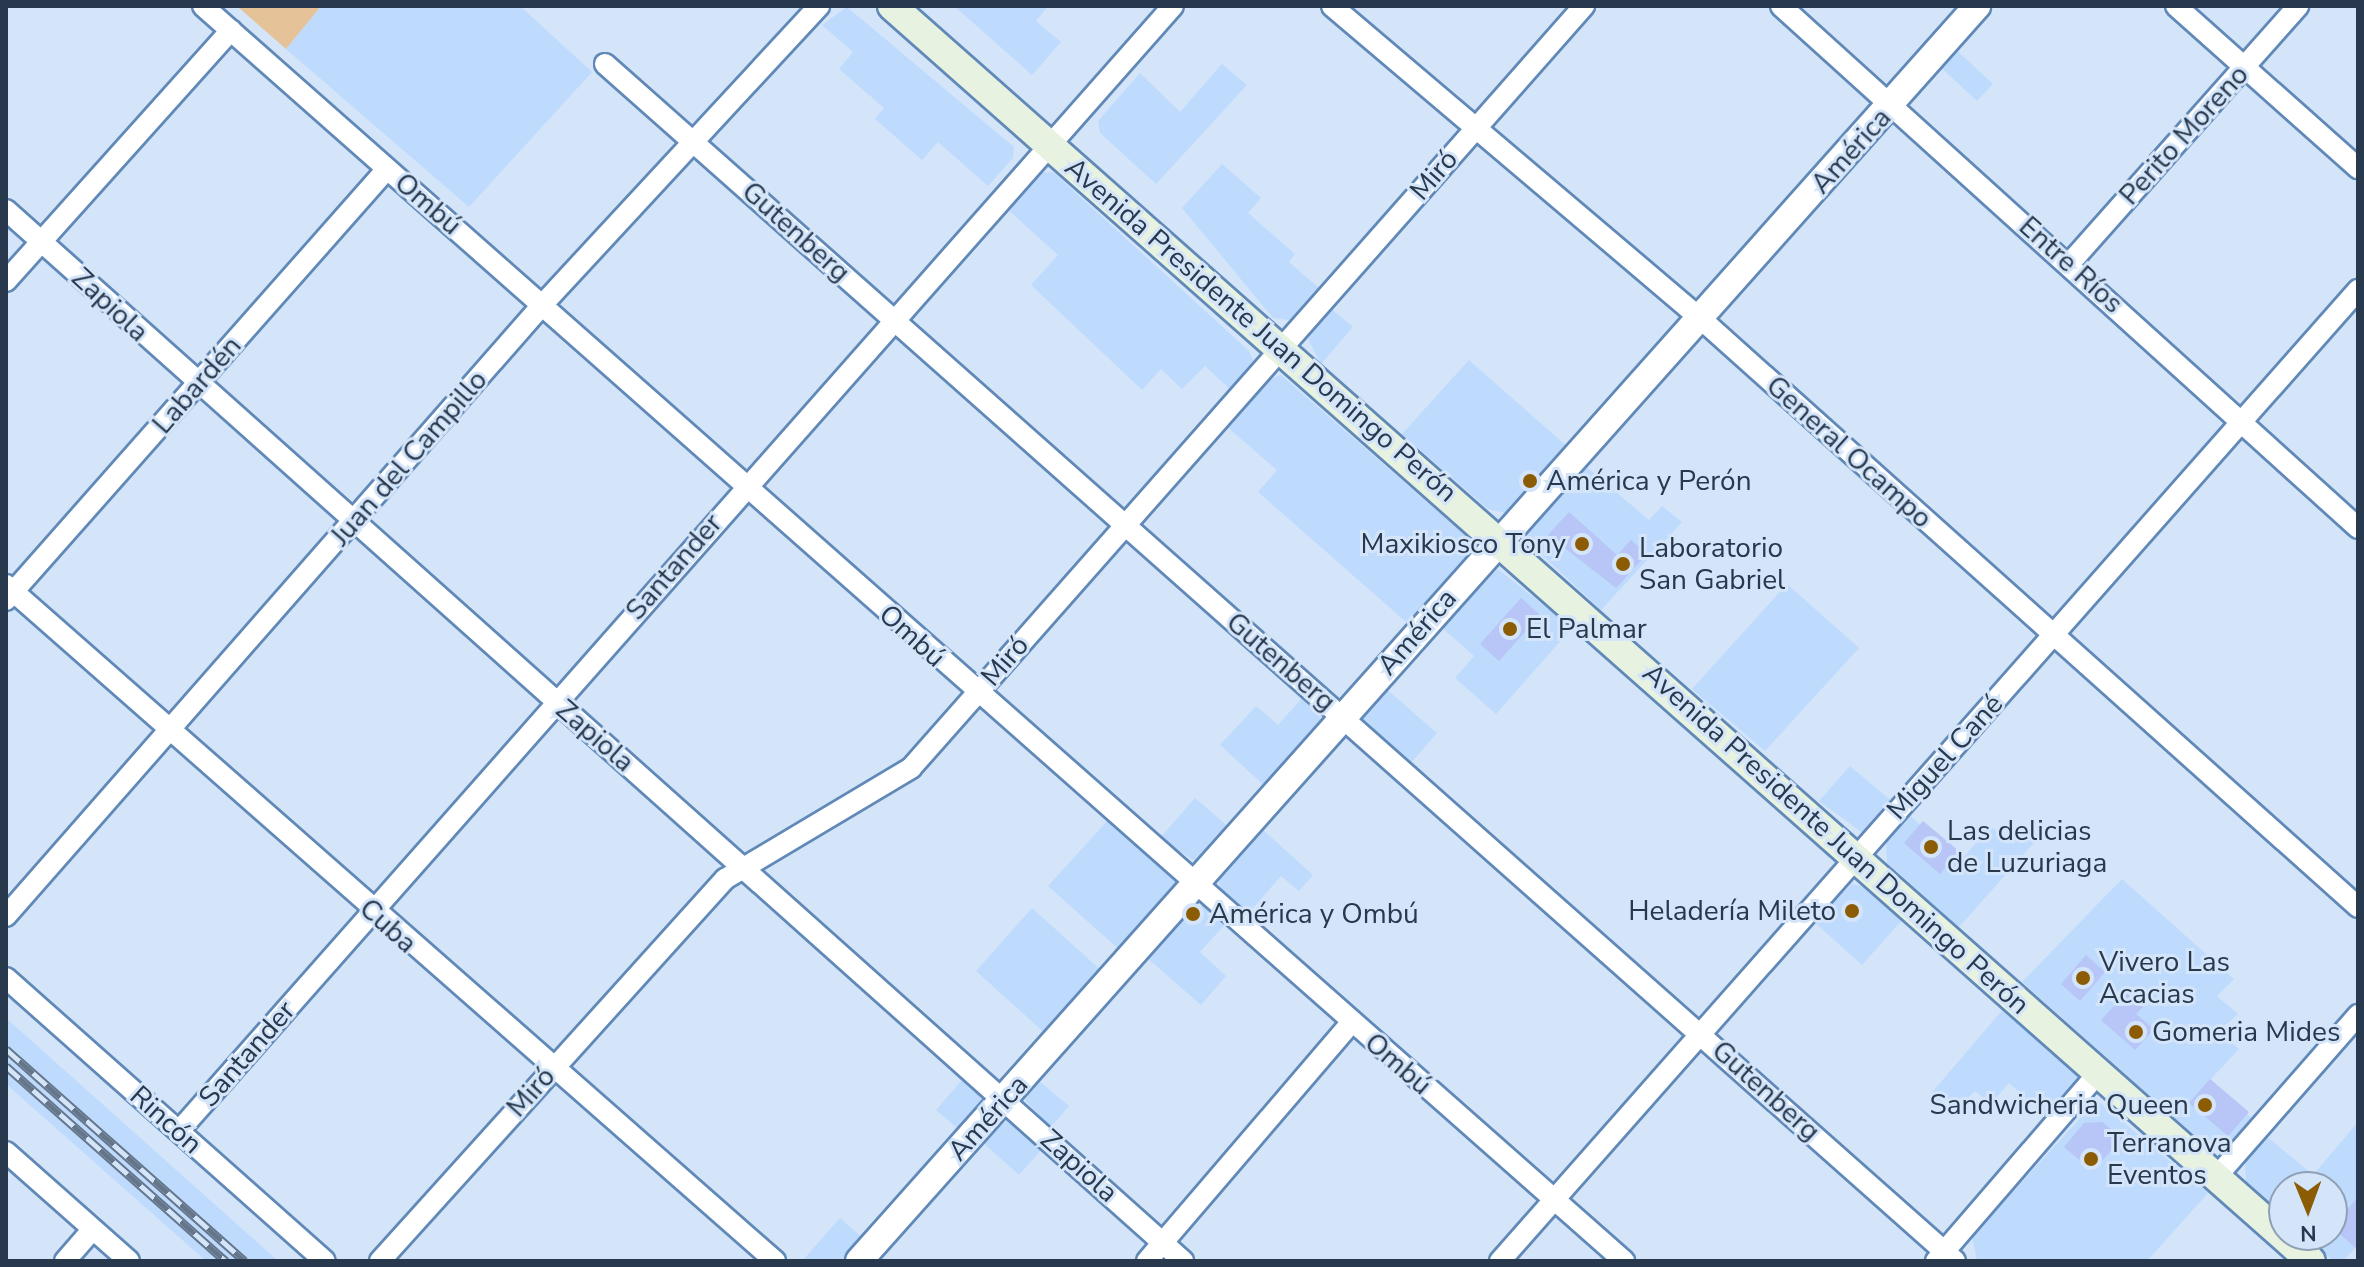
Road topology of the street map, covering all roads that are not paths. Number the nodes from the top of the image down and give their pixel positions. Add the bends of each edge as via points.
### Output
1 (203, 6) edge
2 (819, 6) edge
3 (892, 6) edge
4 (1173, 6) edge
5 (1332, 6) edge
6 (1584, 6) edge
7 (1781, 6) edge
8 (1977, 6) edge
9 (2176, 6) edge
10 (2298, 6) edge
11 (231, 30) junction
12 (605, 64) dead end
13 (2245, 67) junction
14 (1892, 106) junction
15 (1479, 125) junction
16 (696, 142) junction
17 (1049, 145) junction
18 (2358, 168) edge
19 (387, 169) junction
20 (6, 210) edge
21 (41, 241) junction
22 (2070, 263) junction
23 (6, 281) edge
24 (2358, 290) edge
25 (544, 303) junction
26 (1700, 318) junction
27 (894, 320) junction
28 (1281, 349) junction
29 (196, 385) junction
30 (2241, 422) junction
31 (744, 487) junction
32 (351, 523) junction
33 (1125, 523) junction
34 (2358, 528) edge
35 (1499, 538) junction
36 (9, 592) edge
37 (2053, 635) junction
38 (977, 694) junction
39 (555, 701) junction
40 (1343, 716) junction
41 (171, 730) junction
42 (1856, 857) junction
43 (744, 865) junction
44 (1194, 886) junction
45 (2358, 907) edge
46 (372, 912) junction
47 (6, 916) edge
48 (6, 978) edge
49 (2358, 1015) edge
50 (1350, 1024) junction
51 (1701, 1033) junction
52 (551, 1070) junction
53 (2098, 1073) junction
54 (1005, 1099) junction
55 (179, 1131) junction
56 (6, 1152) edge
57 (2218, 1175) junction
58 (1555, 1199) junction
59 (92, 1230) junction
60 (1163, 1243) junction
61 (1945, 1258) edge
62 (65, 1261) edge
63 (129, 1261) edge
64 (325, 1261) edge
65 (380, 1261) edge
66 (775, 1261) edge
67 (859, 1261) edge
68 (1147, 1261) edge
69 (1183, 1261) edge
70 (1500, 1261) edge
71 (1624, 1261) edge
72 (2311, 1261) edge

1 - 11 street, Ombú
2 - 16 street, Juan del Campillo
3 - 17 main road, Avenida Presidente Juan Domingo Perón
4 - 17 street, Santander
5 - 15 street, General Ocampo
6 - 15 street, Miró
7 - 14 street, Entre Ríos
8 - 14 street, América
9 - 13 street
10 - 13 street, Perito Moreno
11 - 19 street, Ombú
11 - 21 street
12 - 16 street, Gutenberg
13 - 18 street
13 - 22 street, Perito Moreno
14 - 22 street, Entre Ríos
14 - 26 street, América
15 - 26 street, General Ocampo
15 - 28 street, Miró
16 - 25 street, Juan del Campillo
16 - 27 street, Gutenberg
17 - 27 street, Santander
17 - 28 main road, Avenida Presidente Juan Domingo Perón
19 - 25 street, Ombú
19 - 29 street, Labardén
20 - 21 street, Zapiola
21 - 23 street
21 - 29 street, Zapiola
22 - 30 street, Entre Ríos
24 - 30 street, Miguel Cané
25 - 31 street, Ombú
25 - 32 street, Juan del Campillo
26 - 35 street, América
26 - 37 street, General Ocampo
27 - 31 street, Santander
27 - 33 street, Gutenberg
28 - 33 street, Miró
28 - 35 main road, Avenida Presidente Juan Domingo Perón
29 - 32 street, Zapiola
29 - 36 street, Labardén
30 - 34 street, Entre Ríos
30 - 37 street, Miguel Cané
31 - 38 street, Ombú
31 - 39 street, Santander
32 - 39 street, Zapiola
32 - 41 street, Juan del Campillo
33 - 38 street, Miró
33 - 40 street, Gutenberg
35 - 40 street, América
35 - 42 main road, Avenida Presidente Juan Domingo Perón
36 - 41 street, Cuba
37 - 42 street, Miguel Cané
37 - 45 street, General Ocampo
38 - 43 street, Miró via 899,778
38 - 44 street, Ombú
39 - 43 street, Zapiola
39 - 46 street, Santander
40 - 44 street, América
40 - 51 street, Gutenberg
41 - 46 street, Cuba
41 - 47 street, Juan del Campillo
42 - 51 street, Miguel Cané
42 - 53 main road, Avenida Presidente Juan Domingo Perón
43 - 52 street, Miró
43 - 54 street, Zapiola
44 - 50 street, Ombú
44 - 54 street, América
46 - 52 street, Cuba
46 - 55 street, Santander
48 - 55 street, Rincón
49 - 57 street
50 - 58 street, Ombú
50 - 60 street
51 - 58 street, Miguel Cané
51 - 61 street, Gutenberg
52 - 65 street, Miró
52 - 66 street, Cuba
53 - 57 main road, Avenida Presidente Juan Domingo Perón
53 - 61 street
54 - 60 street, Zapiola
54 - 67 street, América
55 - 64 street, Rincón
56 - 59 street
57 - 72 main road, Avenida Presidente Juan Domingo Perón
58 - 70 street, Miguel Cané
58 - 71 street, Ombú
59 - 62 street
59 - 63 street
60 - 68 street
60 - 69 street, Zapiola

